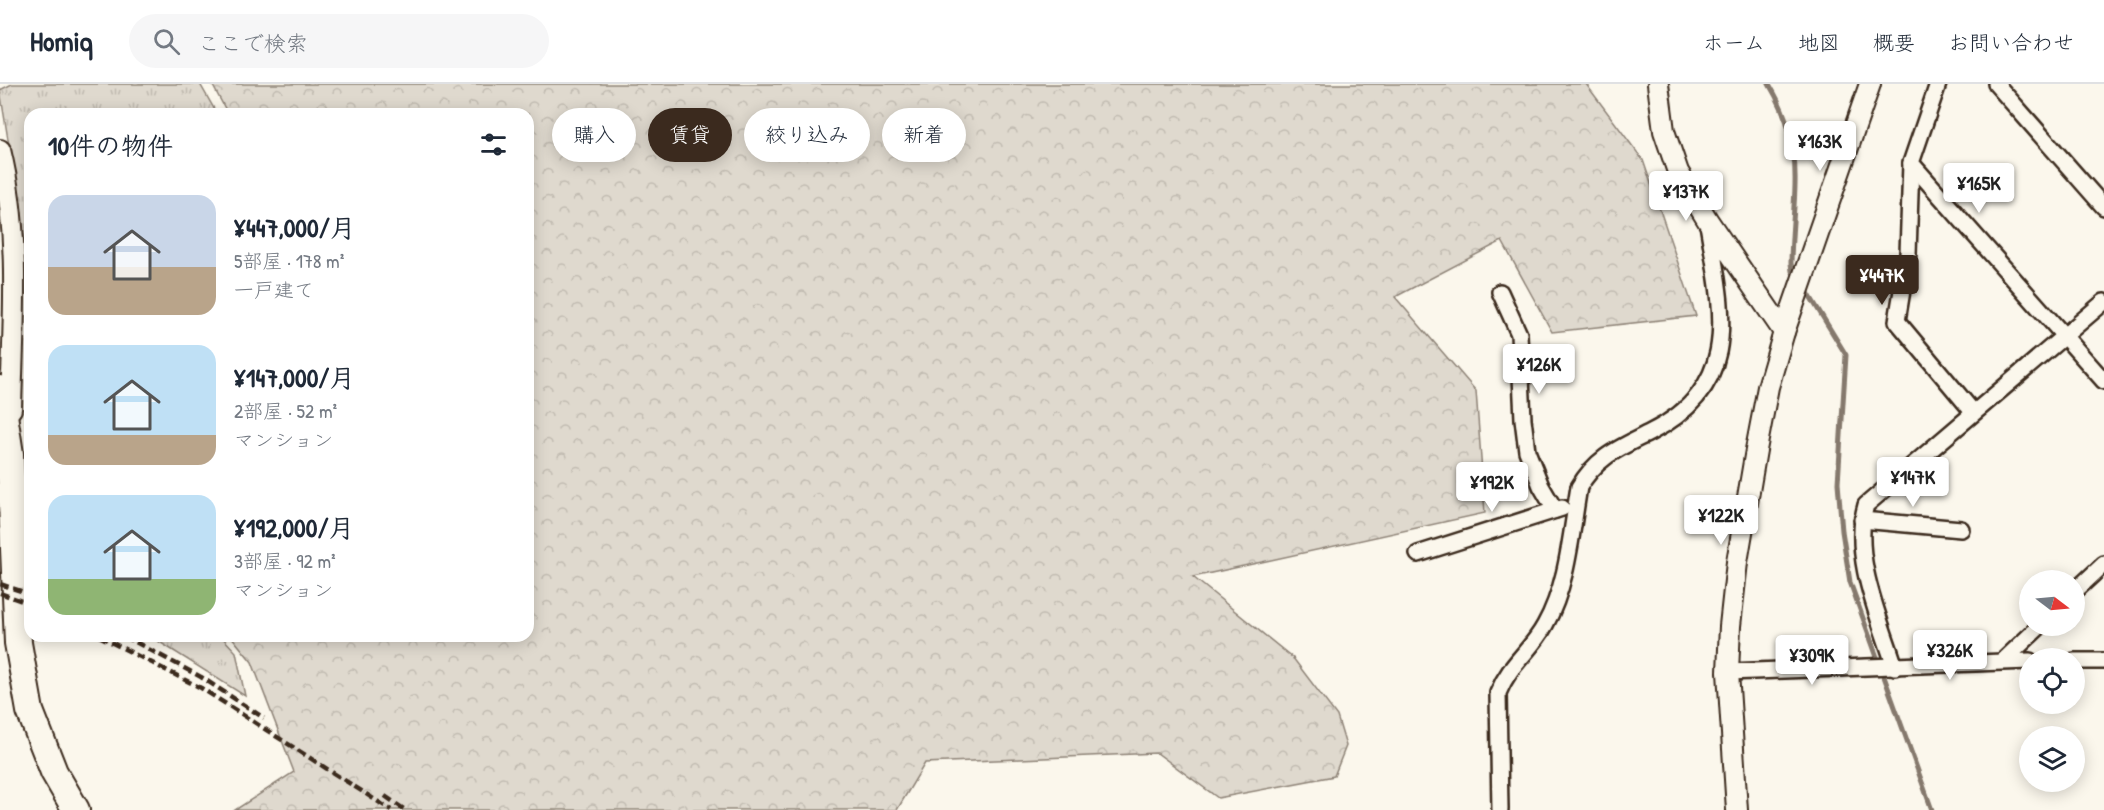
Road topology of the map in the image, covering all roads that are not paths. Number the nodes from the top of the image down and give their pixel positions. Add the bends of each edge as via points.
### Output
1 (1658, 84) edge
2 (1870, 84) edge
3 (1938, 84) edge
4 (1996, 84) edge
5 (0, 150) edge
6 (1911, 163) junction
7 (2104, 207) edge
8 (1708, 221) junction
9 (7, 256) edge
10 (1500, 292) dead end
11 (2104, 302) edge
12 (1784, 332) junction
13 (2064, 334) junction
14 (2104, 381) edge
15 (0, 389) edge
16 (1973, 412) junction
17 (10, 454) junction
18 (1576, 503) junction
19 (1555, 510) junction
20 (1862, 520) junction
21 (1960, 529) dead end
22 (1418, 554) dead end
23 (2104, 564) edge
24 (2085, 582) edge
25 (2029, 636) edge
26 (2002, 661) junction
27 (2019, 661) edge
28 (2085, 661) edge
29 (2104, 661) edge
30 (1895, 667) junction
31 (1728, 672) junction
32 (76, 810) edge
33 (1500, 810) edge
34 (1737, 810) edge

1 - 8 street via 1664,131 1678,172
2 - 12 street
3 - 6 street
4 - 7 street
5 - 9 street via 11,205
6 - 13 street
6 - 16 street via 1908,254 1897,321
8 - 12 street
8 - 18 street via 1722,327 1710,376 1696,400 1671,422 1598,462 1580,487
9 - 17 street
10 - 19 street via 1519,334 1527,451
11 - 13 street
12 - 31 street via 1768,387 1741,539
13 - 14 street
13 - 16 street
15 - 17 highway
16 - 20 street via 1866,505
17 - 32 highway via 18,643 30,711 54,772
18 - 19 street
18 - 33 street via 1552,612 1504,678 1498,693
19 - 22 street
20 - 21 street
20 - 30 street via 1865,573
23 - 24 street
25 - 26 street
26 - 27 street
26 - 30 street
28 - 29 street
30 - 31 street
31 - 34 street

